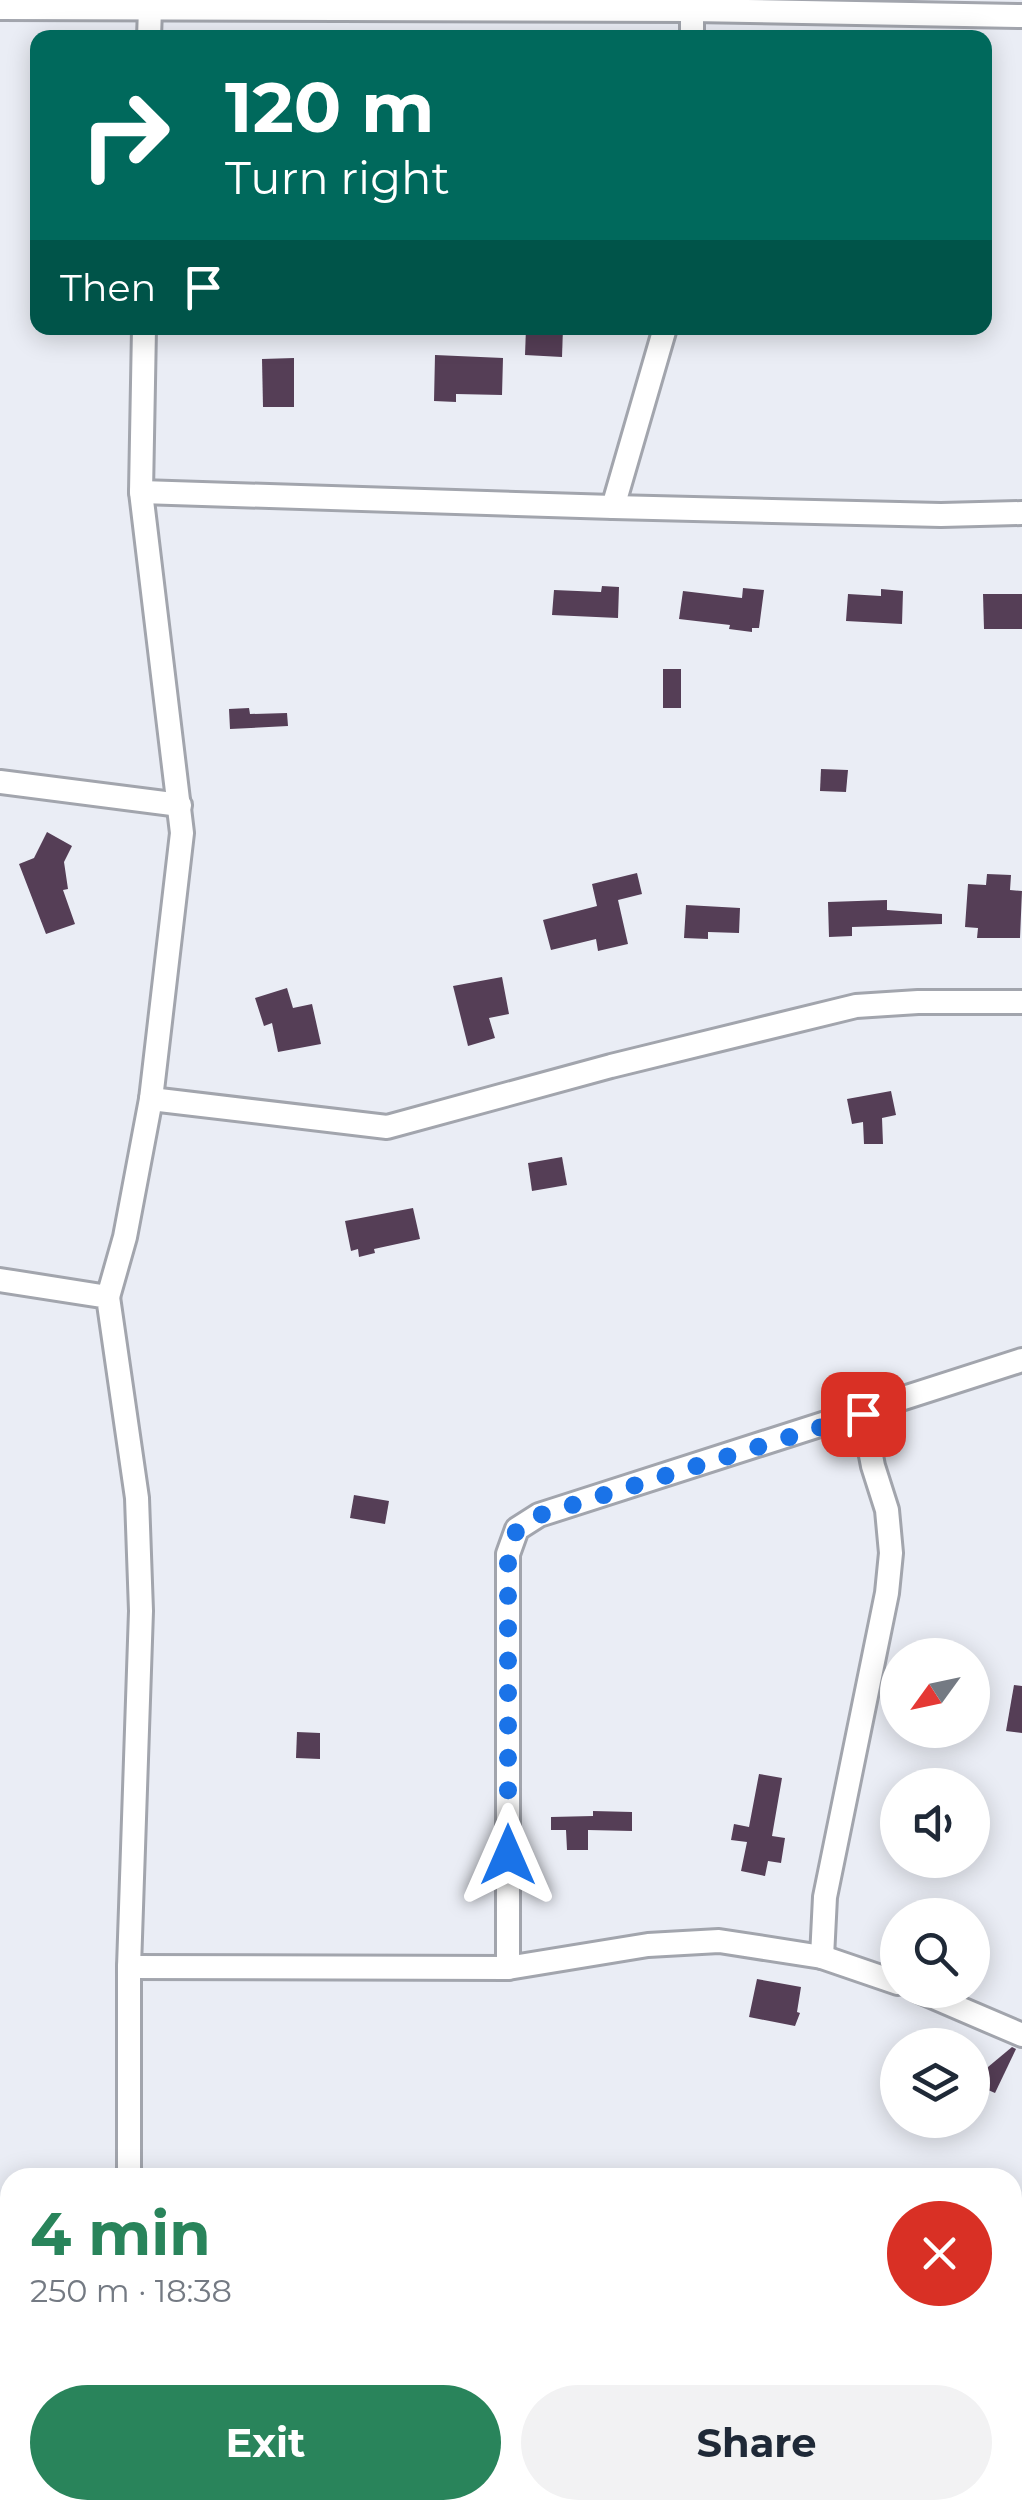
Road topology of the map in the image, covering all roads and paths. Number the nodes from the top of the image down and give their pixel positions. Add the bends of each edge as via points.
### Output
1 (692, 5) edge
2 (0, 8) edge
3 (150, 8) junction
4 (1022, 16) edge
5 (149, 30) edge
6 (144, 335) edge
7 (663, 335) edge
8 (142, 492) junction
9 (613, 507) junction
10 (1022, 513) edge
11 (0, 782) edge
12 (180, 805) junction
13 (1022, 1002) edge
14 (151, 1099) junction
15 (0, 1280) edge
16 (108, 1298) junction
17 (1022, 1360) edge
18 (863, 1414) junction
19 (822, 1957) junction
20 (130, 1967) junction
21 (508, 1968) junction
22 (880, 1977) edge
23 (959, 2008) edge
24 (1022, 2035) edge
25 (129, 2168) edge

1 - 3 street
1 - 4 street
2 - 3 street
3 - 5 street
6 - 8 street
7 - 9 street
8 - 9 street
8 - 12 street
9 - 10 street
11 - 12 street
12 - 14 street
13 - 14 street via 856,1006 387,1127
14 - 16 street
15 - 16 street
16 - 20 street via 137,1498 141,1610
17 - 18 street
18 - 19 street via 892,1553 825,1897
18 - 21 street via 540,1515 517,1529 508,1554
19 - 21 street via 719,1941 648,1945
19 - 22 street
20 - 21 street
20 - 25 street
23 - 24 street

